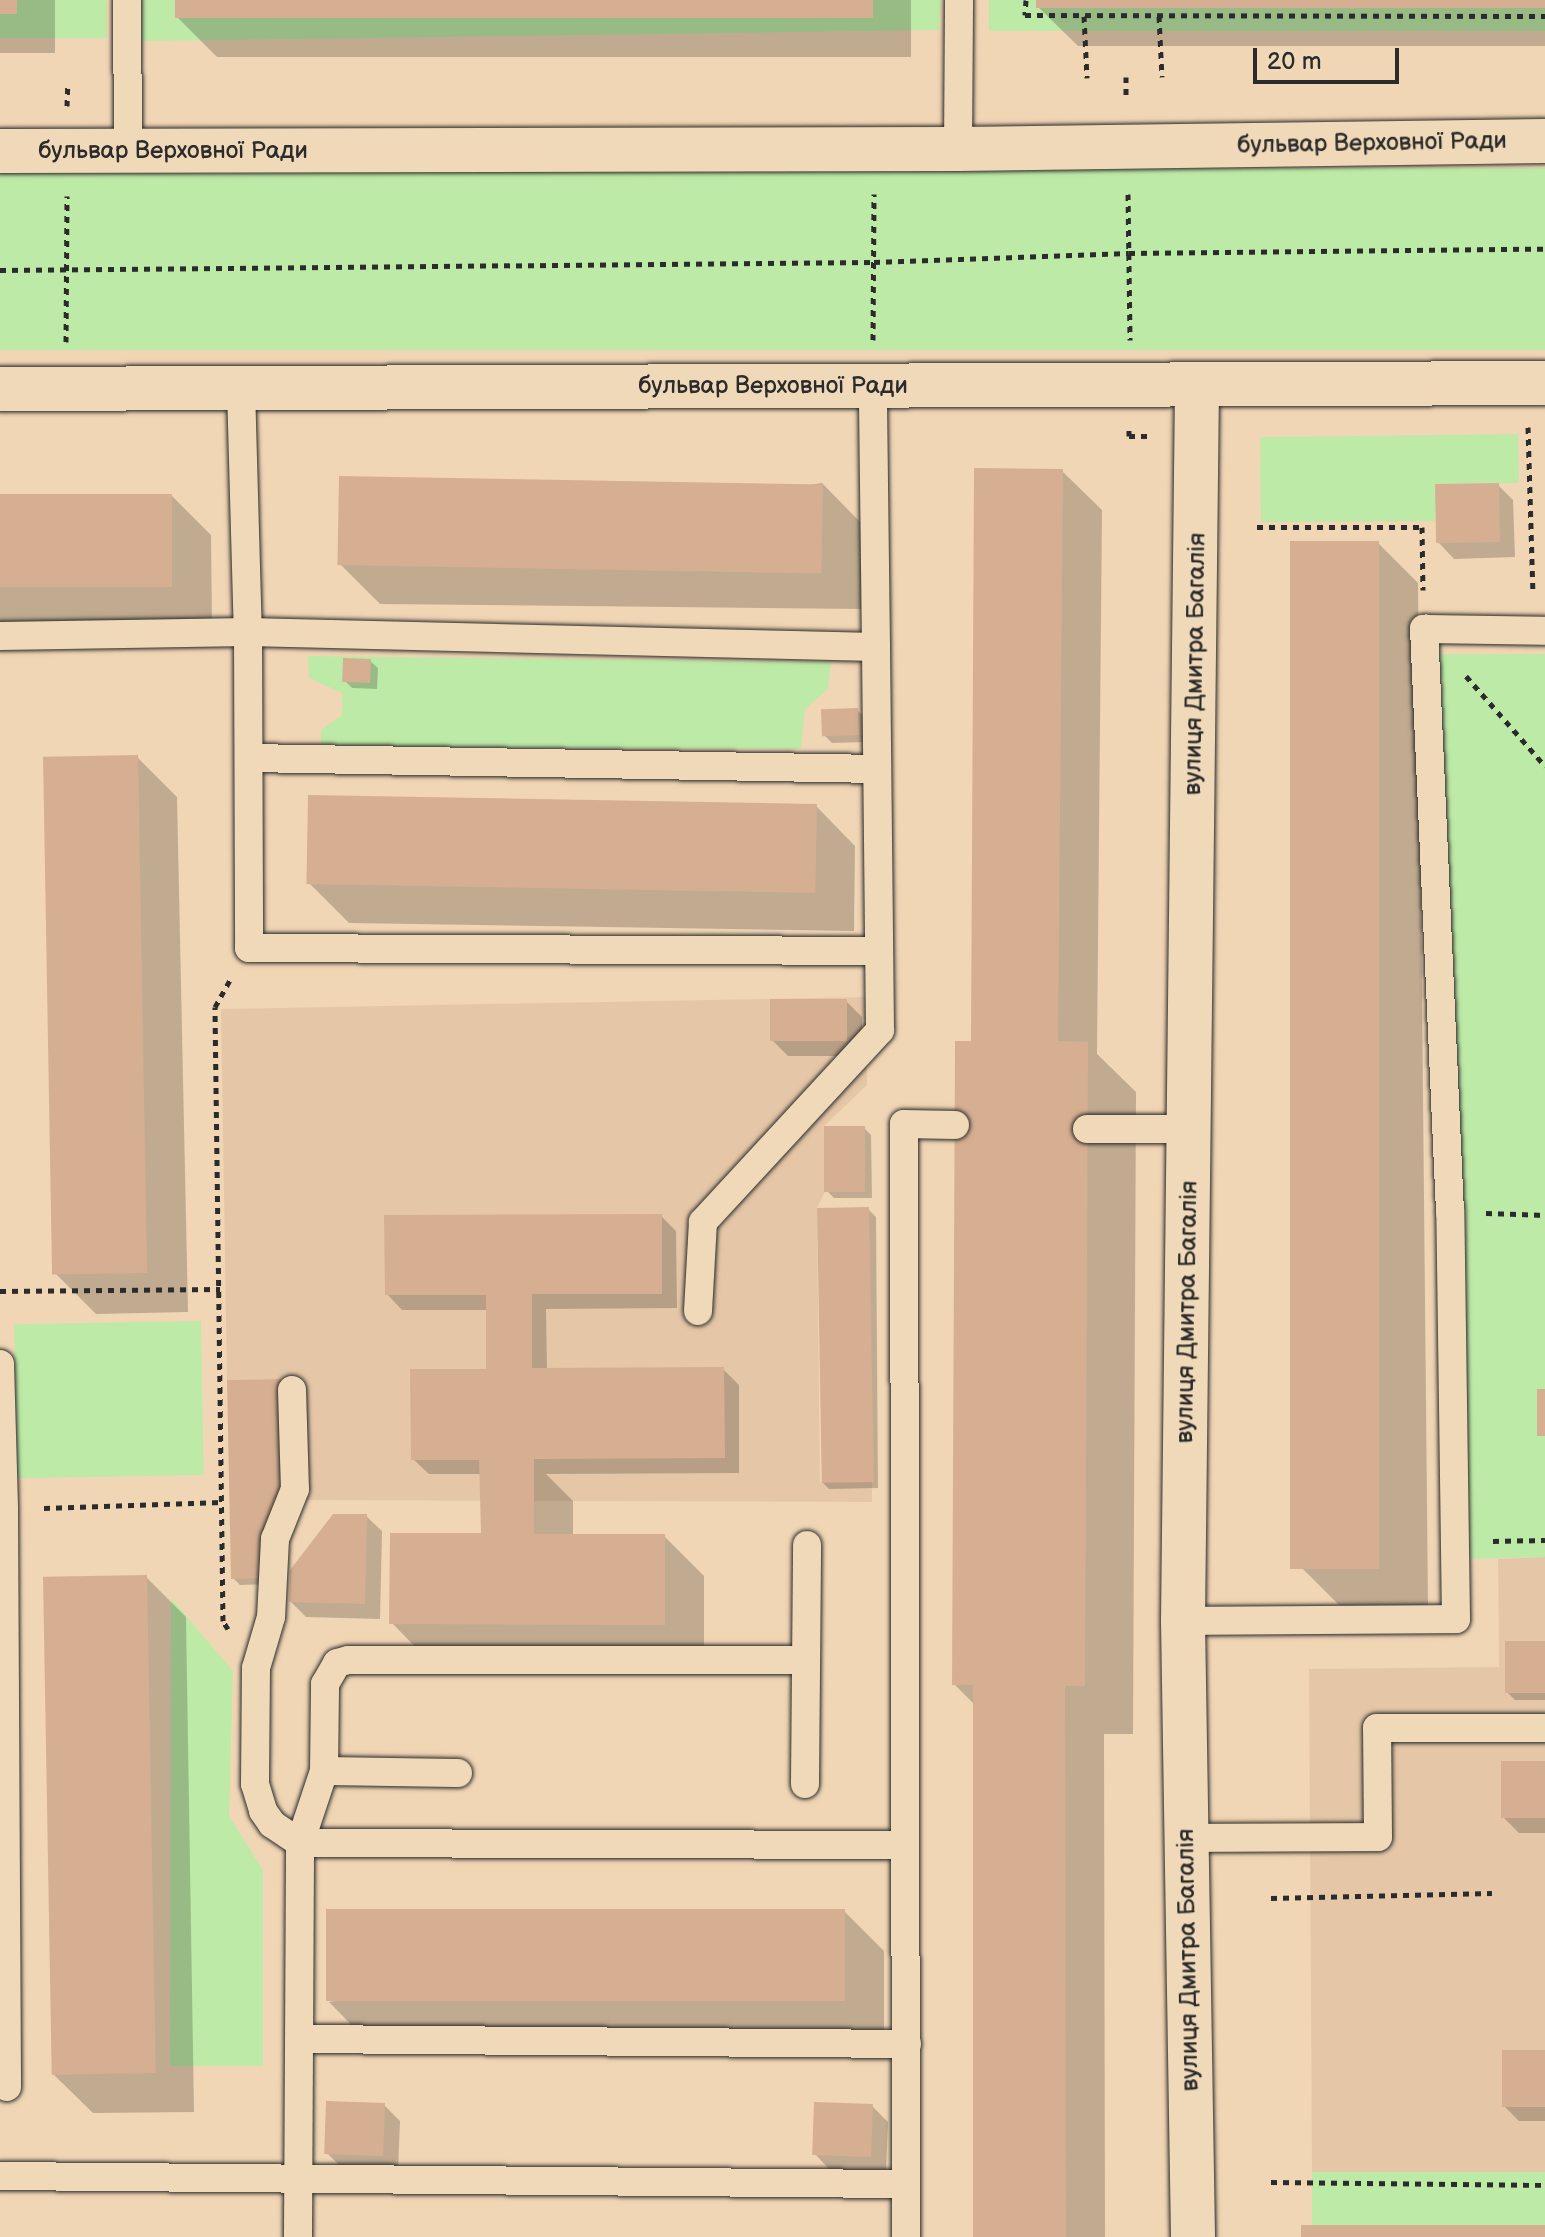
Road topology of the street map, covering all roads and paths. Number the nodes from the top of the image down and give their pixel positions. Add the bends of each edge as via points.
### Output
1 (127, 0) edge
2 (959, 0) edge
3 (1026, 0) edge
4 (1084, 16) junction
5 (1159, 16) junction
6 (1545, 16) edge
7 (1126, 77) dead end
8 (1162, 77) dead end
9 (1087, 78) dead end
10 (68, 83) dead end
11 (1545, 141) edge
12 (1127, 145) junction
13 (874, 149) junction
14 (958, 149) junction
15 (0, 151) edge
16 (67, 151) junction
17 (128, 151) junction
18 (1545, 249) edge
19 (1129, 253) junction
20 (874, 262) junction
21 (0, 270) edge
22 (67, 271) junction
23 (1130, 383) junction
24 (1545, 383) edge
25 (873, 385) junction
26 (1197, 386) junction
27 (59, 388) junction
28 (241, 388) junction
29 (0, 389) edge
30 (1528, 426) dead end
31 (1129, 436) dead end
32 (1257, 527) dead end
33 (1424, 629) junction
34 (1539, 631) edge
35 (248, 632) junction
36 (0, 636) edge
37 (876, 647) junction
38 (249, 758) junction
39 (1545, 766) edge
40 (877, 769) junction
41 (249, 948) junction
42 (879, 951) junction
43 (955, 1125) dead end
44 (1087, 1129) dead end
45 (1189, 1129) junction
46 (1450, 1212) junction
47 (1545, 1215) edge
48 (220, 1289) junction
49 (0, 1291) edge
50 (698, 1311) dead end
51 (0, 1364) edge
52 (292, 1390) dead end
53 (222, 1502) junction
54 (4, 1509) junction
55 (1545, 1540) edge
56 (1456, 1541) junction
57 (807, 1545) dead end
58 (1183, 1621) junction
59 (806, 1660) junction
60 (256, 1668) junction
61 (1545, 1728) edge
62 (324, 1771) junction
63 (458, 1773) dead end
64 (805, 1784) dead end
65 (1187, 1838) junction
66 (300, 1843) junction
67 (904, 1845) junction
68 (1492, 1893) dead end
69 (1271, 1898) dead end
70 (301, 2039) junction
71 (907, 2044) junction
72 (7, 2087) dead end
73 (0, 2176) edge
74 (298, 2178) junction
75 (1271, 2182) dead end
76 (906, 2184) junction
77 (1545, 2185) edge
78 (298, 2237) edge
79 (906, 2237) edge
80 (1193, 2237) edge

1 - 17 lane
2 - 14 lane
3 - 4 path via 1025,15
4 - 5 path
4 - 9 path
5 - 6 path
5 - 8 path
7 - 12 path
10 - 16 path
11 - 12 street, бульвар Верховної Ради
12 - 14 street, бульвар Верховної Ради
12 - 19 path
13 - 14 street, бульвар Верховної Ради
13 - 17 street, бульвар Верховної Ради
13 - 20 path
15 - 16 street, бульвар Верховної Ради
16 - 17 street, бульвар Верховної Ради
16 - 22 path
18 - 19 path
19 - 20 path
19 - 23 path
20 - 22 path
20 - 25 path
21 - 22 path
22 - 27 path via 66,348
23 - 25 street, бульвар Верховної Ради
23 - 26 street, бульвар Верховної Ради
23 - 31 path
24 - 26 street, бульвар Верховної Ради
25 - 28 street, бульвар Верховної Ради
25 - 37 lane
26 - 45 street, вулиця Дмитра Багалія
27 - 28 street, бульвар Верховної Ради
27 - 29 street, бульвар Верховної Ради
28 - 35 lane
30 - 34 path
32 - 33 path via 1422,527
33 - 34 lane
33 - 39 path
33 - 46 lane
35 - 36 lane
35 - 37 lane
35 - 38 lane
37 - 40 lane
38 - 40 lane
38 - 41 lane
40 - 42 lane
41 - 42 lane
41 - 48 path via 215,1007
42 - 50 lane via 880,1030 703,1222
43 - 67 lane via 904,1124
44 - 45 lane
45 - 58 street, вулиця Дмитра Багалія
46 - 47 path
46 - 56 lane
48 - 49 path
48 - 53 path
51 - 54 lane
52 - 60 lane via 295,1489 275,1539 271,1617
53 - 54 path
53 - 60 path via 223,1621
54 - 72 lane
55 - 56 path
56 - 58 lane via 1456,1619
57 - 59 lane
58 - 65 street, вулиця Дмитра Багалія
59 - 62 lane via 348,1660 330,1671 325,1684
59 - 64 lane
60 - 66 lane via 258,1798 272,1824
61 - 65 lane via 1377,1728 1378,1837
62 - 63 lane
62 - 66 lane
65 - 80 street, вулиця Дмитра Багалія
66 - 67 lane
66 - 70 lane
67 - 71 lane
68 - 69 path
70 - 71 lane
70 - 74 lane
71 - 76 lane
73 - 74 lane
74 - 76 lane
74 - 78 lane
75 - 77 path
76 - 79 lane

